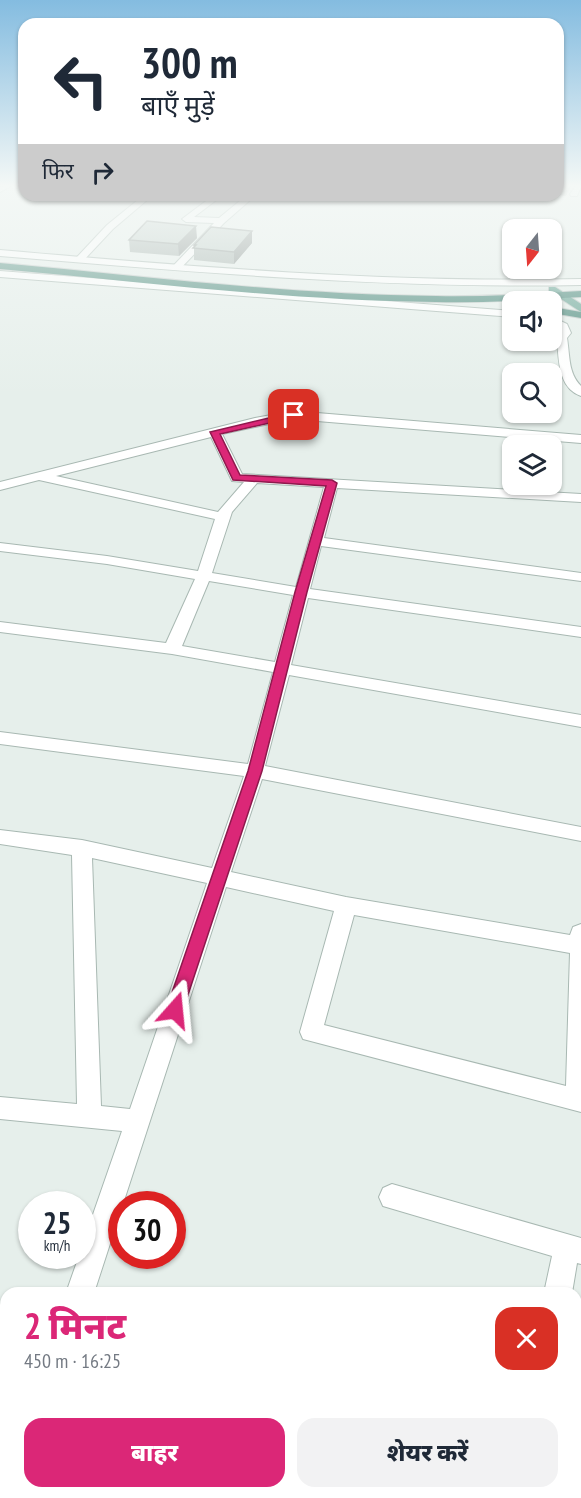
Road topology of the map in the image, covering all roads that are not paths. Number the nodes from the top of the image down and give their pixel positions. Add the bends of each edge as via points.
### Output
1 (33, 256) edge
2 (84, 256) edge
3 (188, 256) edge
4 (0, 259) edge
5 (80, 260) junction
6 (0, 266) edge
7 (177, 267) junction
8 (0, 274) edge
9 (552, 289) junction
10 (555, 291) edge
11 (578, 291) edge
12 (562, 296) edge
13 (562, 297) edge
14 (502, 301) edge
15 (581, 309) edge
16 (562, 312) edge
17 (502, 313) edge
18 (581, 315) edge
19 (560, 351) edge
20 (581, 392) edge
21 (215, 432) junction
22 (581, 439) edge
23 (39, 476) junction
24 (254, 479) junction
25 (332, 483) junction
26 (0, 486) edge
27 (581, 498) edge
28 (223, 517) junction
29 (315, 541) junction
30 (0, 546) edge
31 (204, 576) junction
32 (581, 577) edge
33 (301, 592) junction
34 (0, 627) edge
35 (581, 632) edge
36 (172, 649) junction
37 (283, 668) junction
38 (581, 721) edge
39 (0, 738) edge
40 (255, 771) junction
41 (581, 834) edge
42 (0, 837) edge
43 (82, 848) junction
44 (219, 877) junction
45 (346, 905) junction
46 (580, 940) edge
47 (579, 1100) edge
48 (0, 1108) edge
49 (89, 1117) junction
50 (137, 1121) junction
51 (392, 1197) dead end
52 (574, 1249) edge
53 (82, 1287) edge
54 (560, 1287) edge

1 - 5 street
2 - 5 street
3 - 7 street
4 - 9 highway via 386,290 462,293
5 - 7 street
6 - 14 highway via 351,297
7 - 11 street
8 - 17 street
9 - 10 main road
9 - 11 highway
11 - 12 highway
13 - 15 main road
16 - 18 highway
19 - 20 street via 564,373
21 - 22 street via 294,415
21 - 23 street
21 - 24 street via 237,478
23 - 26 street
23 - 28 street
24 - 25 street
24 - 28 street
25 - 27 street
25 - 29 street
28 - 31 street
29 - 32 street
29 - 33 street
30 - 31 street
31 - 33 street
31 - 36 street
33 - 35 street
33 - 37 street
34 - 36 street
36 - 37 street
37 - 38 street
37 - 40 street
39 - 40 street
40 - 41 street
40 - 44 street
42 - 43 street
43 - 44 street
43 - 49 street
44 - 45 street
44 - 50 street
45 - 46 street
45 - 47 street via 311,1032
46 - 47 street
48 - 49 street
49 - 50 street
50 - 53 street
51 - 52 street
52 - 54 street

